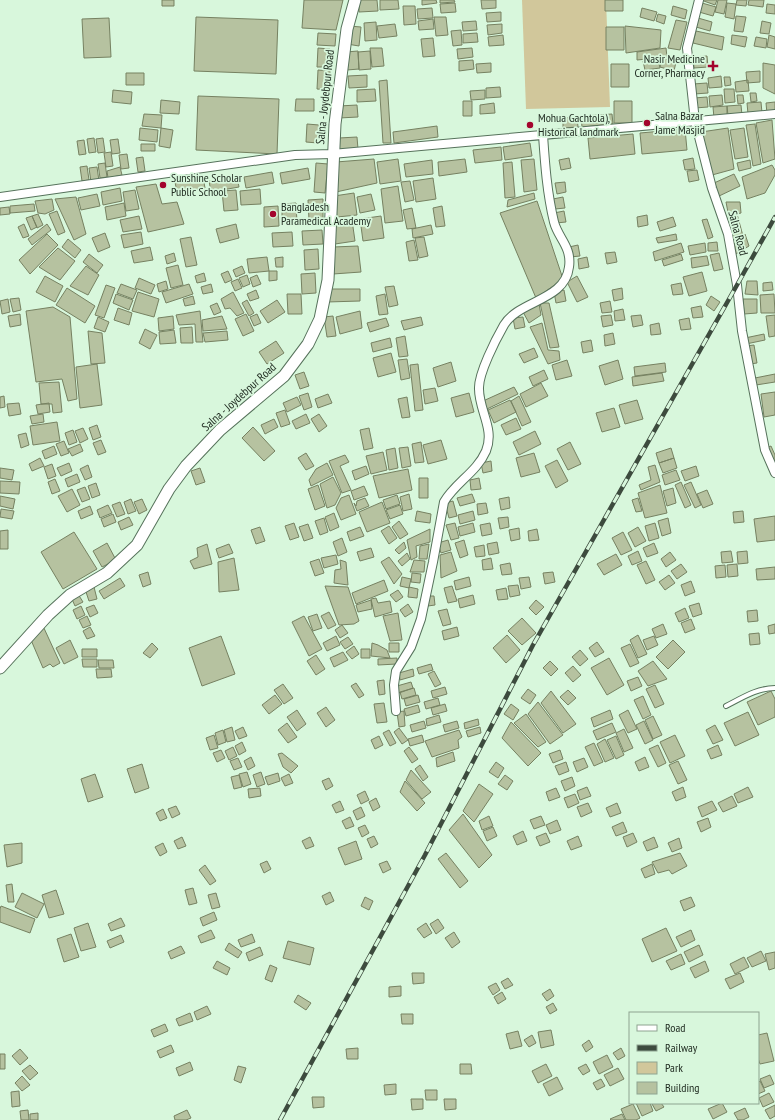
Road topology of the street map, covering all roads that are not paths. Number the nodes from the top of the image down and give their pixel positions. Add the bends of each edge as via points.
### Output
1 (355, 0) edge
2 (699, 0) edge
3 (775, 114) edge
4 (695, 121) junction
5 (543, 135) junction
6 (332, 154) junction
7 (0, 197) edge
8 (775, 473) edge
9 (0, 668) edge
10 (775, 688) edge
11 (726, 706) dead end
12 (396, 711) dead end

1 - 6 main road, Salna - Joydebpur Road via 346,29
2 - 4 street, Salna Road via 687,48
3 - 4 street
4 - 5 street
4 - 8 street, Salna Road via 712,188 728,234 738,285 743,338 765,450
5 - 6 street
5 - 12 street via 548,194 555,224 567,248 569,267 566,279 540,301 513,314 505,324 481,375 478,389 488,428 486,451 479,463 444,502 421,619 411,647 396,671
6 - 7 street via 295,155
6 - 9 main road, Salna - Joydebpur Road via 328,280 320,319 308,344 284,376 220,430 186,466 169,489 137,545 107,573 70,595 48,615
10 - 11 lane via 749,694

